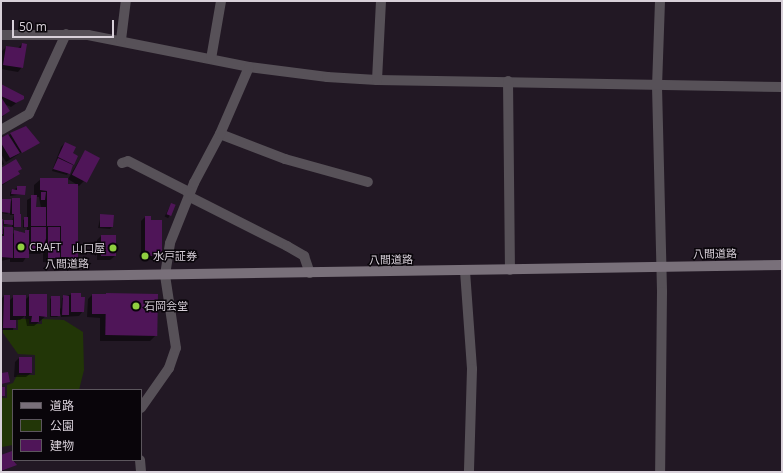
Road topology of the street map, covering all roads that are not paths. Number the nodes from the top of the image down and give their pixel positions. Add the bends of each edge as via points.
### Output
1 (126, 1) edge
2 (221, 1) edge
3 (381, 1) edge
4 (660, 1) edge
5 (66, 34) junction
6 (1, 35) edge
7 (121, 40) junction
8 (210, 59) junction
9 (249, 67) junction
10 (377, 80) junction
11 (508, 81) junction
12 (657, 86) junction
13 (782, 87) edge
14 (1, 130) edge
15 (220, 134) junction
16 (122, 163) dead end
17 (368, 182) dead end
18 (190, 197) junction
19 (782, 265) edge
20 (661, 267) junction
21 (510, 270) junction
22 (465, 271) junction
23 (310, 273) junction
24 (165, 275) junction
25 (1, 277) edge
26 (142, 407) edge
27 (140, 461) edge
28 (141, 472) edge
29 (469, 472) edge
30 (660, 472) edge

1 - 7 street
2 - 8 street
3 - 10 street
4 - 12 street
5 - 6 street
5 - 7 street
5 - 14 street via 29,114
7 - 8 street
8 - 9 street
9 - 10 street
9 - 15 street
10 - 11 street
11 - 12 street
11 - 21 street
12 - 13 street
12 - 20 street
15 - 17 street via 285,159
15 - 18 street via 194,183
16 - 18 street via 128,161 187,191
18 - 23 street via 304,256
18 - 24 street via 170,244
19 - 20 main road, 八間道路
20 - 21 main road, 八間道路
20 - 30 street
21 - 22 main road, 八間道路
22 - 23 main road, 八間道路
22 - 29 street via 472,369
23 - 24 main road, 八間道路
24 - 25 main road, 八間道路
24 - 26 street via 176,348 169,368
27 - 28 street

